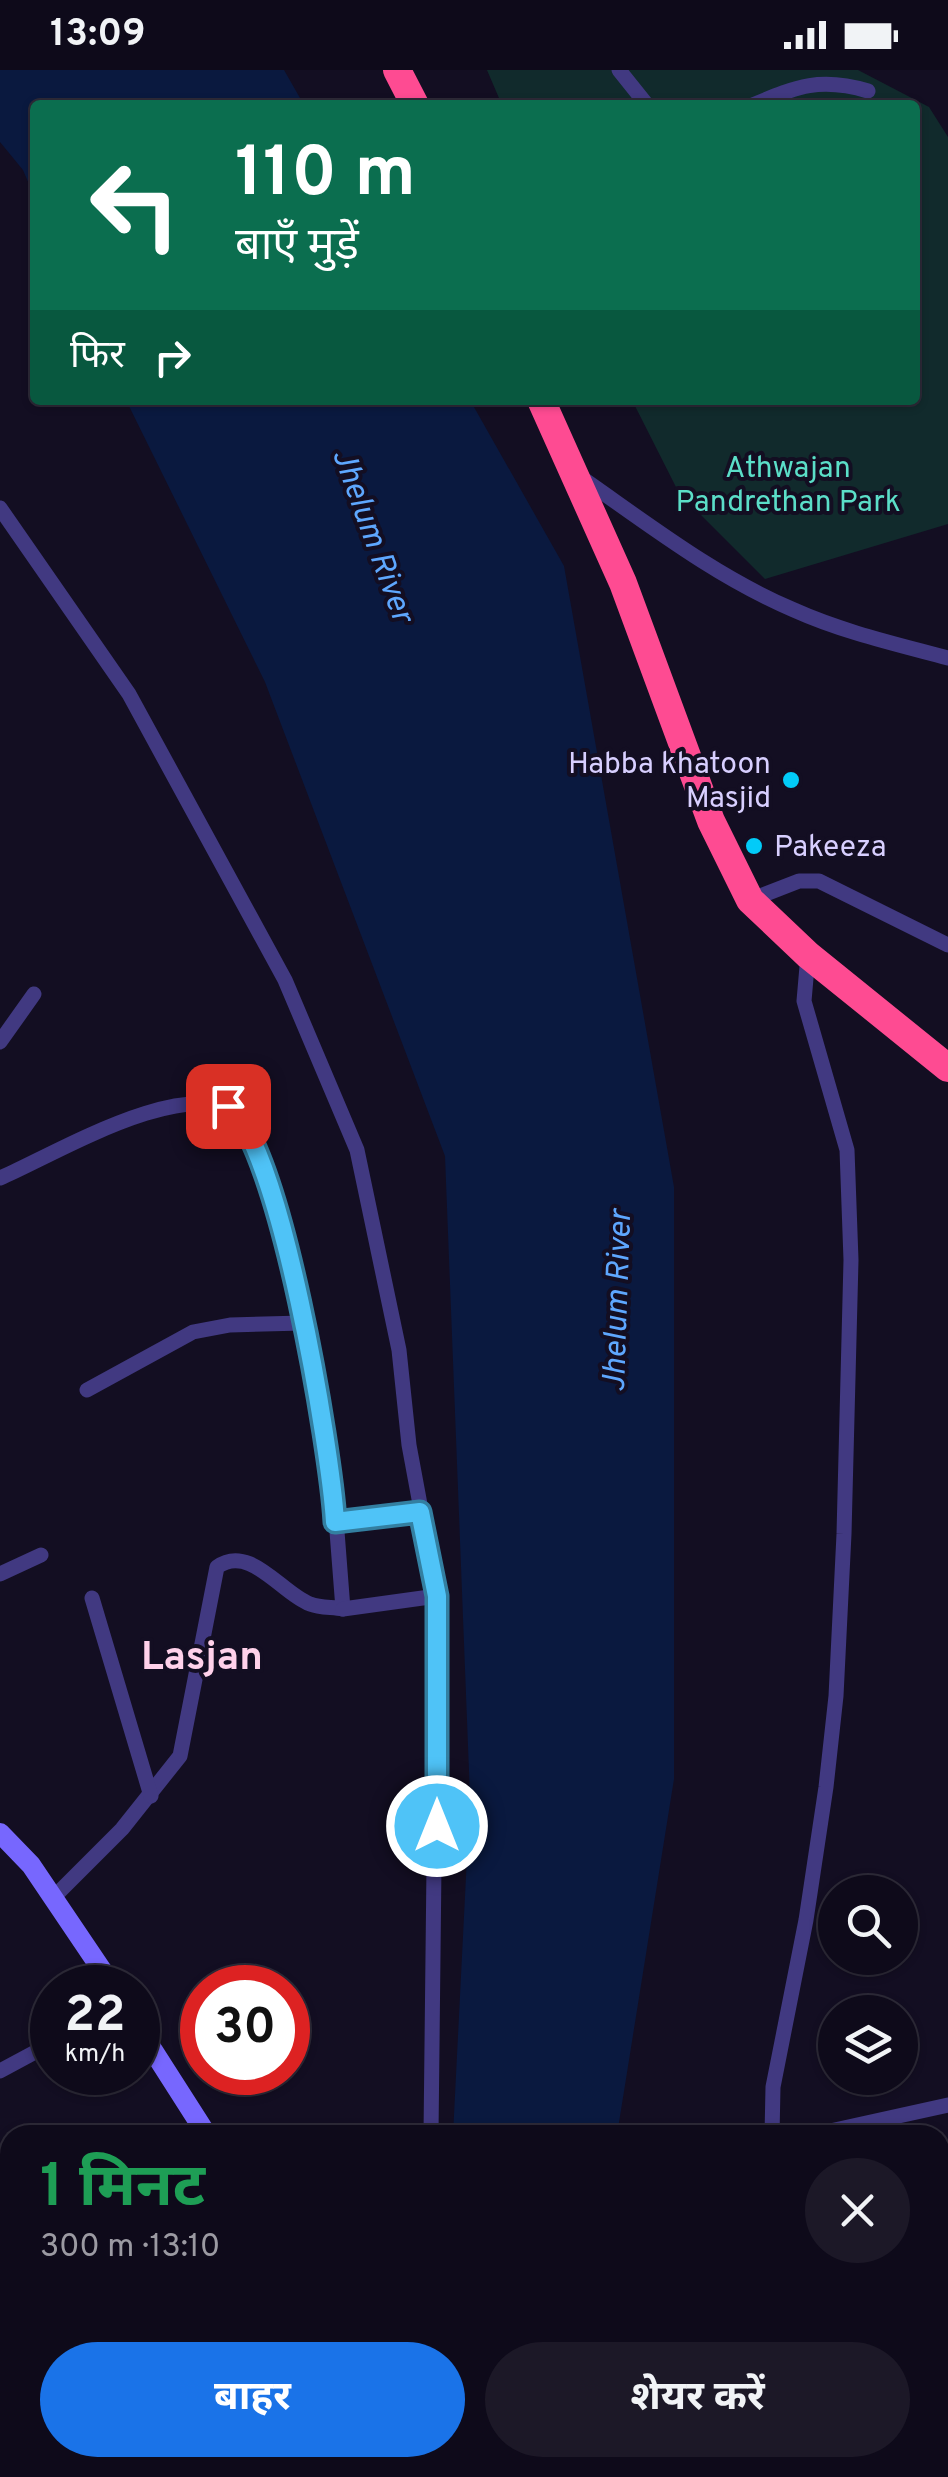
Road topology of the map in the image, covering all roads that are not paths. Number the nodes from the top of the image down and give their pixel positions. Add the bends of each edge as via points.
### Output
1 (397, 70) edge
2 (619, 70) edge
3 (868, 91) dead end
4 (412, 100) edge
5 (643, 100) edge
6 (766, 100) edge
7 (543, 405) edge
8 (576, 473) junction
9 (0, 508) edge
10 (943, 655) edge
11 (750, 900) junction
12 (948, 945) edge
13 (808, 954) junction
14 (34, 994) dead end
15 (0, 1042) edge
16 (948, 1068) edge
17 (0, 1178) edge
18 (303, 1323) junction
19 (87, 1390) dead end
20 (420, 1512) junction
21 (335, 1522) junction
22 (41, 1555) dead end
23 (0, 1574) edge
24 (437, 1596) junction
25 (92, 1598) dead end
26 (343, 1609) junction
27 (151, 1796) junction
28 (0, 1833) edge
29 (53, 1898) junction
30 (98, 1965) edge
31 (30, 2055) edge
32 (160, 2061) edge
33 (0, 2071) edge
34 (948, 2104) edge
35 (201, 2125) edge
36 (431, 2125) edge
37 (772, 2125) edge
38 (856, 2125) edge

1 - 4 highway
2 - 5 street
3 - 6 street via 834,81
7 - 8 highway
8 - 10 street via 765,596 876,640
8 - 11 highway via 711,821
9 - 20 street via 129,694 285,980 323,1068 357,1150 378,1238
11 - 12 street via 799,881 818,881
11 - 13 highway
13 - 16 highway
13 - 37 street via 804,1001 847,1150 844,1534 826,1787 773,2087
14 - 15 street
17 - 18 street via 141,1115 228,1106 248,1130
18 - 19 street via 193,1332
18 - 21 street via 332,1468
20 - 21 street
20 - 24 street
21 - 26 street
22 - 23 street
24 - 26 street
24 - 36 street
25 - 27 street
26 - 27 street via 312,1605 246,1562 218,1566 188,1736
27 - 29 street
28 - 29 street
29 - 30 street
31 - 33 street
32 - 35 street
34 - 38 street

